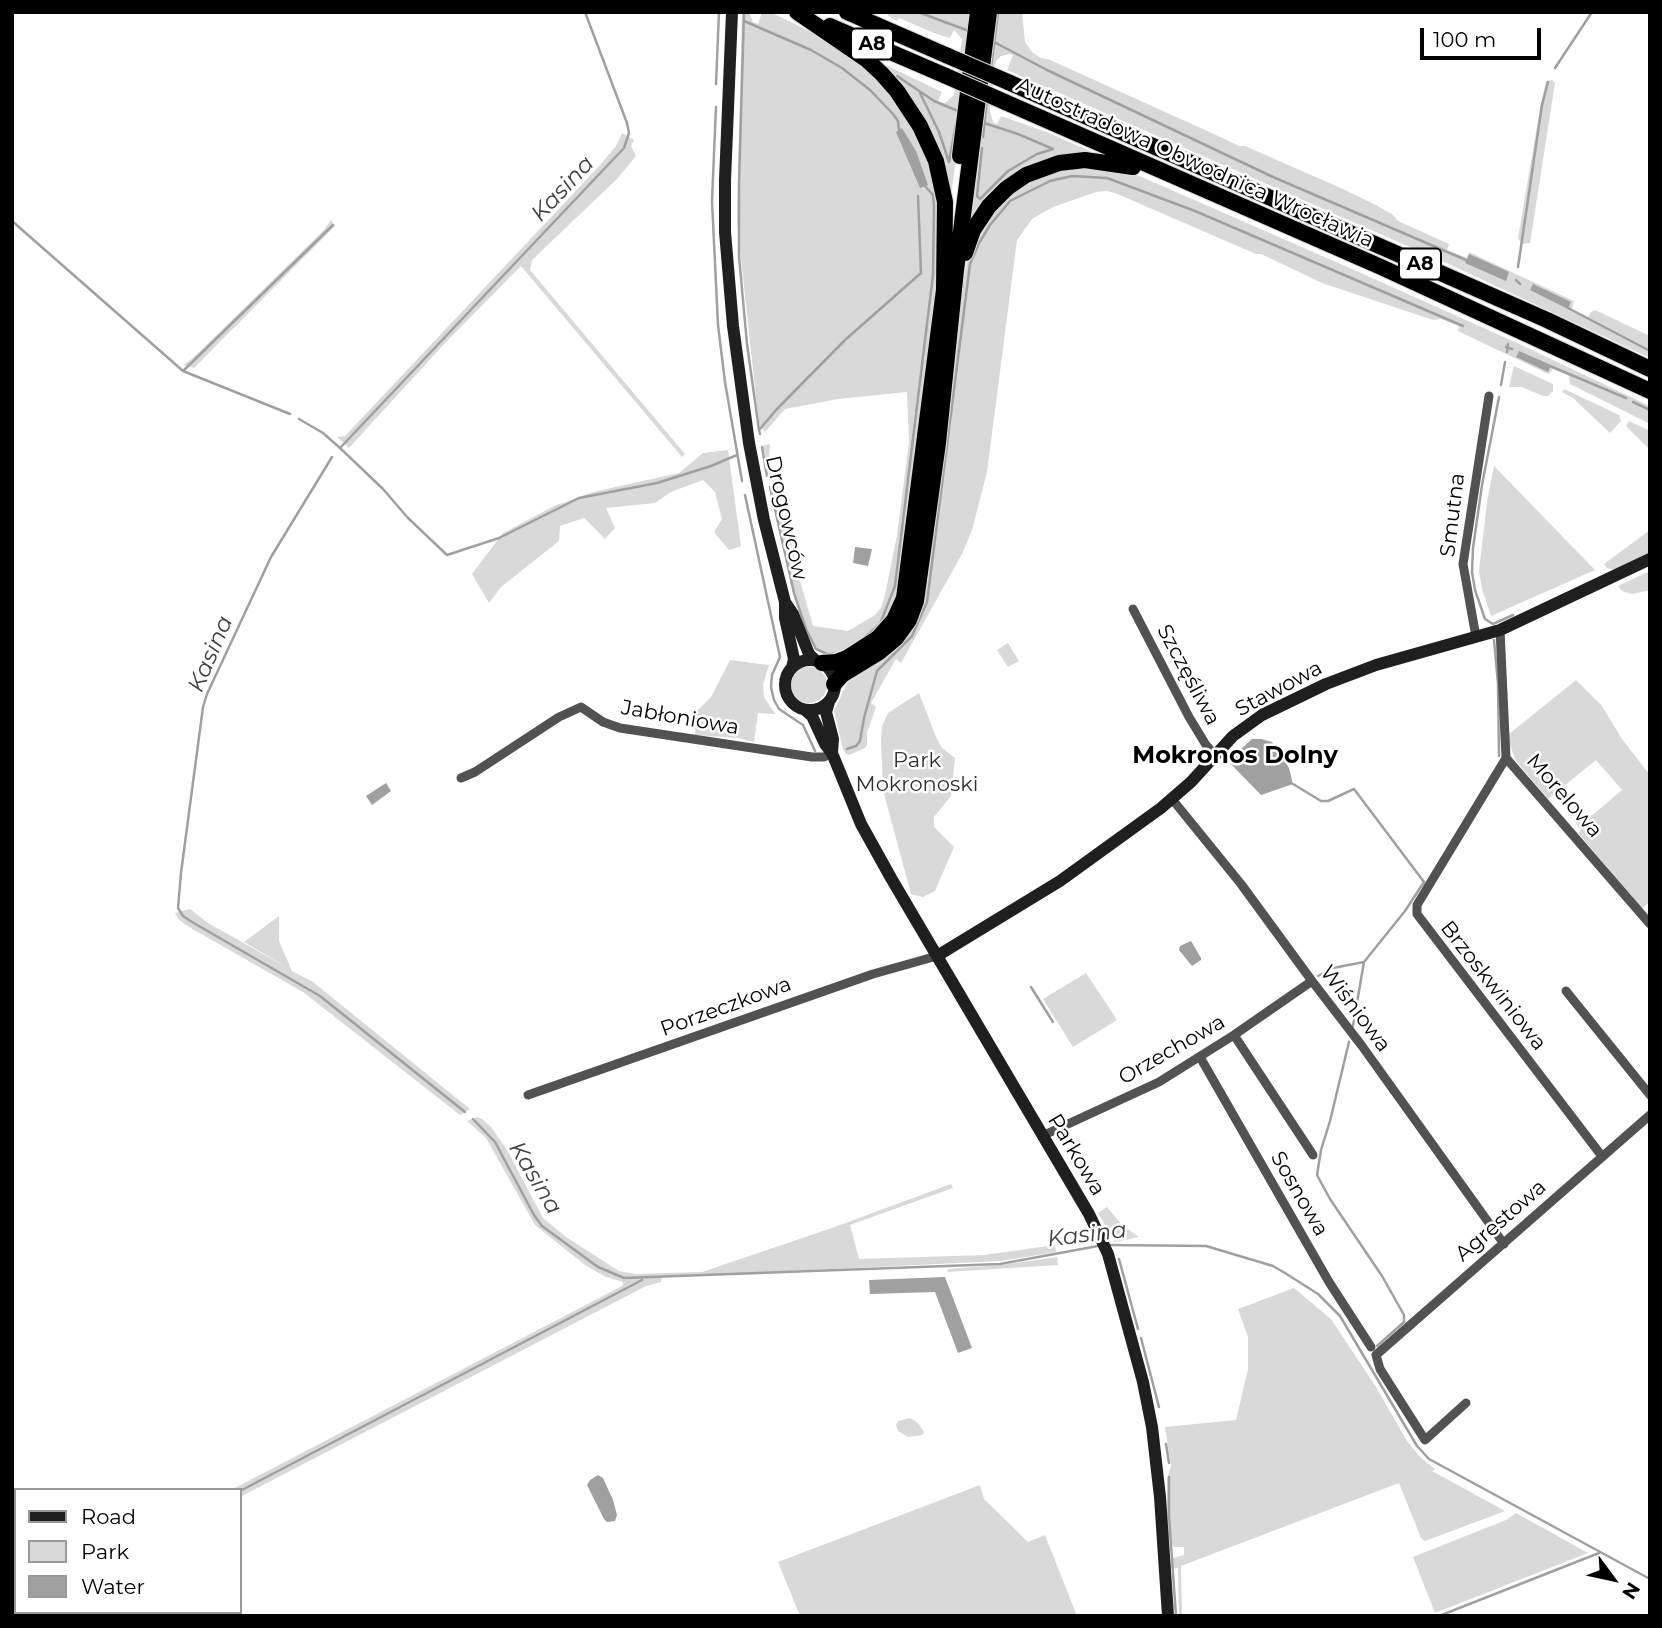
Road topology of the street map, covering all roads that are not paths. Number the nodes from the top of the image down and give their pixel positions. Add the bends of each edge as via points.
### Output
1 (732, 12) edge
2 (798, 12) edge
3 (847, 12) edge
4 (875, 12) edge
5 (978, 12) edge
6 (989, 12) edge
7 (929, 49) junction
8 (1163, 173) junction
9 (944, 289) junction
10 (951, 328) junction
11 (1650, 369) edge
12 (1650, 391) edge
13 (1489, 396) dead end
14 (1650, 559) edge
15 (785, 602) junction
16 (1133, 609) dead end
17 (1500, 630) junction
18 (1476, 637) junction
19 (818, 661) junction
20 (792, 668) junction
21 (834, 684) junction
22 (829, 702) junction
23 (805, 710) junction
24 (832, 753) junction
25 (1215, 755) junction
26 (1506, 758) junction
27 (461, 778) dead end
28 (1172, 799) junction
29 (1650, 924) edge
30 (936, 956) junction
31 (1312, 981) junction
32 (1566, 990) dead end
33 (1234, 1035) junction
34 (1200, 1057) junction
35 (528, 1095) dead end
36 (1650, 1095) edge
37 (1650, 1115) edge
38 (1042, 1136) junction
39 (1313, 1155) dead end
40 (1601, 1155) junction
41 (1504, 1244) junction
42 (1373, 1351) junction
43 (1466, 1403) dead end
44 (1168, 1616) edge

1 - 15 main road, Drogowców via 725,232 733,326 749,443
2 - 8 highway, Autostradowa Obwodnica Wrocławia / A8, bridge
2 - 9 highway via 882,74 920,126 936,161 945,202
3 - 7 highway, Autostradowa Obwodnica Wrocławia / A8
4 - 7 highway
5 - 9 highway
6 - 10 highway
7 - 11 highway, Autostradowa Obwodnica Wrocławia / A8, bridge
8 - 10 highway via 1085,160 1044,167 1013,183 989,205 970,238
8 - 12 highway, Autostradowa Obwodnica Wrocławia / A8
9 - 19 highway via 904,598 894,620 878,638 847,658
10 - 21 highway via 913,611 887,646
13 - 18 street, Smutna via 1463,564
14 - 17 main road, Stawowa
15 - 19 main road, Drogowców via 809,654
15 - 20 main road, Drogowców
16 - 25 street, Szczęśliwa via 1189,717
17 - 18 main road, Stawowa
17 - 26 street, Morelowa
18 - 25 main road, Stawowa via 1326,684 1251,722
19 - 20 main road via 806,660
19 - 21 main road via 833,676
20 - 23 main road via 786,688 789,698
21 - 22 main road
22 - 23 main road
22 - 24 main road, Parkowa via 826,712
23 - 24 main road, Parkowa
24 - 27 street, Jabłoniowa via 812,757 620,728 581,708
24 - 30 main road, Parkowa via 861,824
25 - 28 main road, Stawowa
26 - 29 street, Morelowa
26 - 40 street, Brzoskwiniowa via 1417,905 1417,914
28 - 30 main road, Stawowa via 1060,881
28 - 31 street, Wiśniowa
30 - 35 street, Porzeczkowa
30 - 38 main road, Parkowa
31 - 33 street, Orzechowa
31 - 41 street, Wiśniowa
32 - 36 street
33 - 34 street, Orzechowa
33 - 39 street
34 - 38 street, Orzechowa via 1152,1086
34 - 42 street, Sosnowa
37 - 40 street, Agrestowa
38 - 44 main road, Parkowa via 1106,1249 1143,1382 1160,1497
40 - 41 street, Agrestowa
41 - 42 street, Agrestowa
42 - 43 street, Sosnowa via 1425,1440

